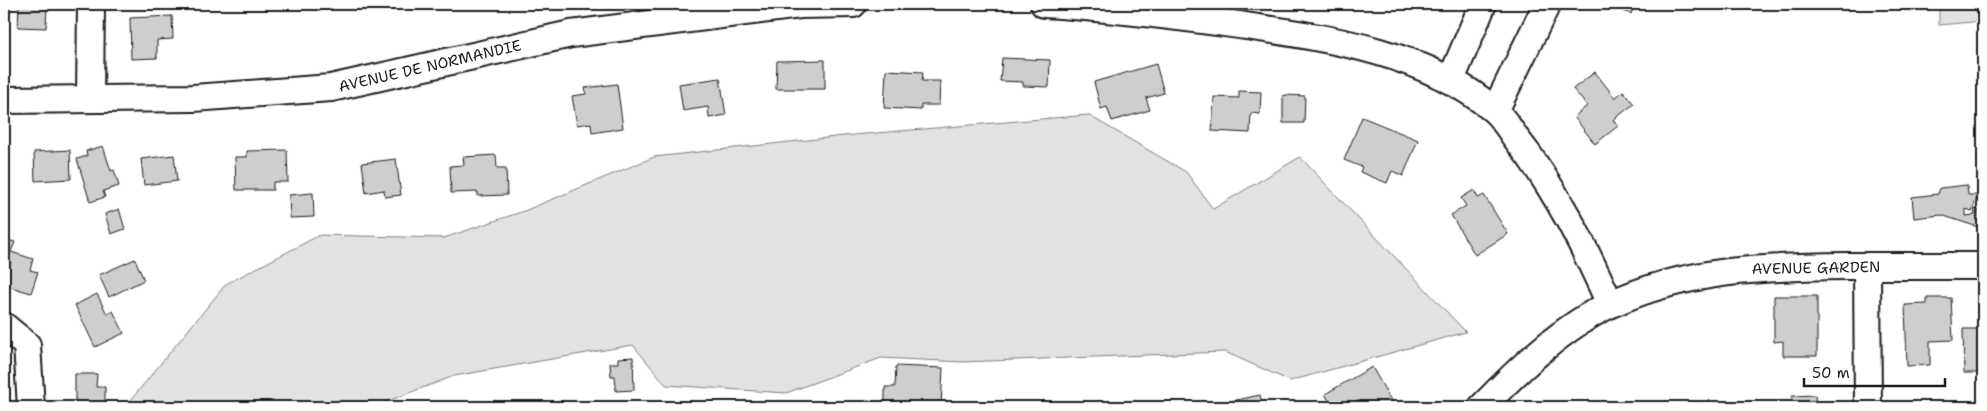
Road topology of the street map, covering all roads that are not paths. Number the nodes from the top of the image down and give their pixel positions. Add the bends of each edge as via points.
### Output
1 (91, 4) edge
2 (853, 4) edge
3 (1044, 4) edge
4 (1483, 4) edge
5 (1547, 4) edge
6 (1450, 80) junction
7 (90, 98) junction
8 (4, 100) edge
9 (1496, 111) junction
10 (1867, 266) junction
11 (1983, 266) edge
12 (1610, 304) junction
13 (4, 326) edge
14 (31, 407) edge
15 (1482, 407) edge
16 (1868, 407) edge

1 - 7 street
2 - 7 street, AVENUE DE NORMANDIE via 800,5 571,34 331,88 193,98
3 - 6 street via 1161,14 1377,50
4 - 6 street
5 - 9 street
6 - 9 street
7 - 8 street, AVENUE DE NORMANDIE
9 - 12 street via 1538,166 1592,264
10 - 11 street, AVENUE GARDEN
10 - 12 street, AVENUE GARDEN via 1763,267 1671,281
10 - 16 street
12 - 15 street, AVENUE GARDEN via 1563,333
13 - 14 street via 27,345

